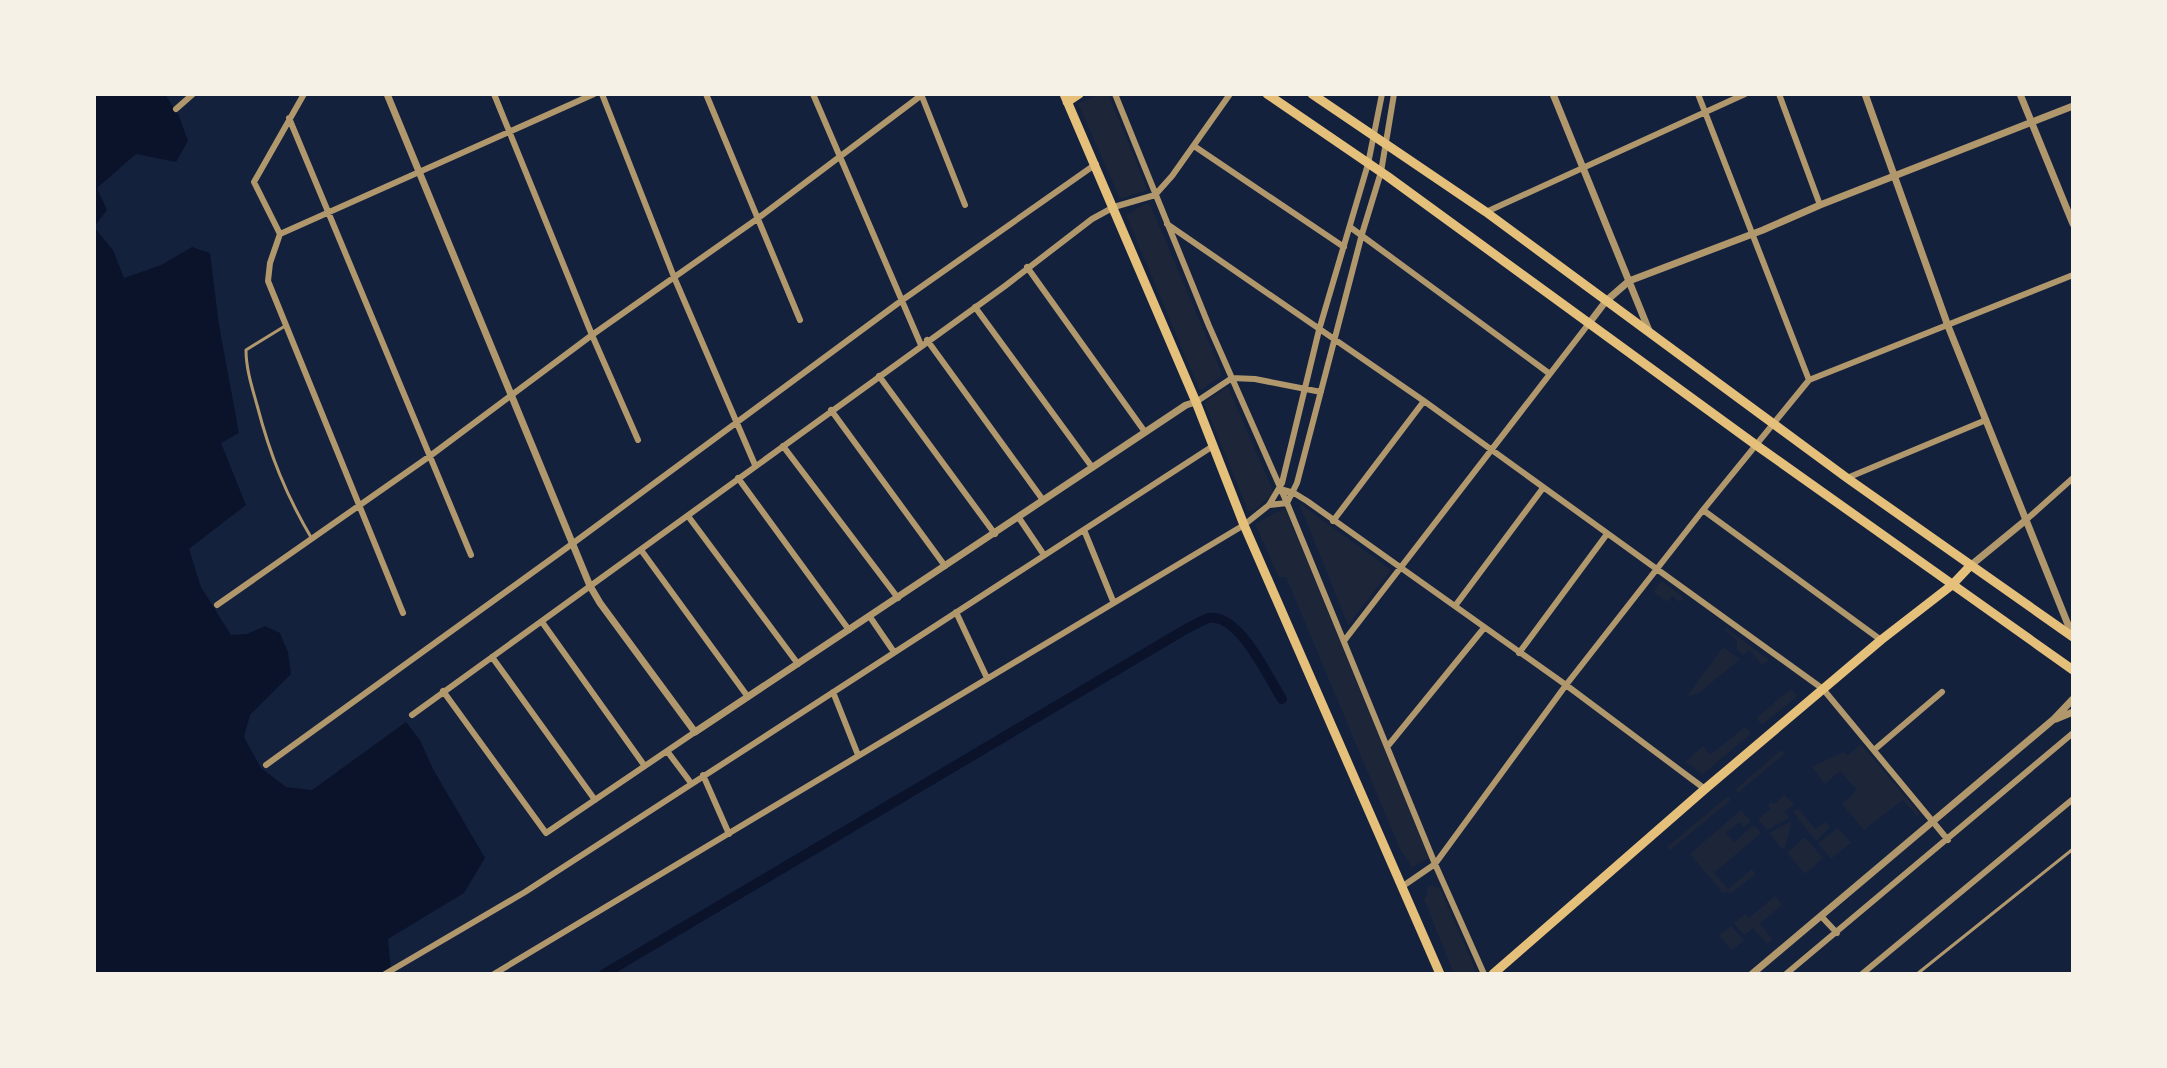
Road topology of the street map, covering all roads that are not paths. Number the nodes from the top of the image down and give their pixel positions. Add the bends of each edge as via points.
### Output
1 (193, 94) edge
2 (304, 94) edge
3 (387, 94) edge
4 (494, 94) edge
5 (594, 94) edge
6 (602, 94) edge
7 (706, 94) edge
8 (813, 94) edge
9 (922, 94) edge
10 (1079, 94) edge
11 (1115, 94) edge
12 (1230, 94) edge
13 (1267, 94) edge
14 (1312, 94) edge
15 (1382, 94) edge
16 (1394, 94) edge
17 (1553, 94) edge
18 (1698, 94) edge
19 (1745, 94) edge
20 (1779, 94) edge
21 (1865, 94) edge
22 (2020, 94) edge
23 (1066, 98) edge
24 (2073, 106) edge
25 (176, 109) dead end
26 (1705, 112) junction
27 (289, 118) junction
28 (2031, 122) junction
29 (510, 130) junction
30 (1374, 137) junction
31 (1386, 145) junction
32 (1194, 146) junction
33 (839, 157) junction
34 (1096, 164) junction
35 (1368, 164) junction
36 (1583, 167) junction
37 (419, 171) junction
38 (1381, 172) junction
39 (1894, 177) junction
40 (1155, 195) junction
41 (965, 205) dead end
42 (1820, 205) junction
43 (1114, 207) junction
44 (328, 211) junction
45 (1486, 212) junction
46 (757, 219) junction
47 (1167, 224) junction
48 (2073, 224) edge
49 (1350, 227) junction
50 (280, 234) junction
51 (1362, 234) junction
52 (1753, 234) junction
53 (1344, 247) junction
54 (1027, 267) junction
55 (2073, 275) edge
56 (674, 277) junction
57 (1629, 281) junction
58 (901, 301) junction
59 (1606, 301) junction
60 (975, 307) junction
61 (800, 320) dead end
62 (1590, 322) junction
63 (286, 326) junction
64 (1948, 326) junction
65 (1319, 330) junction
66 (1650, 333) junction
67 (592, 335) junction
68 (1336, 339) junction
69 (924, 343) junction
70 (1550, 374) junction
71 (879, 376) junction
72 (1232, 378) junction
73 (1809, 380) junction
74 (1303, 389) junction
75 (1321, 392) junction
76 (510, 395) junction
77 (1424, 401) junction
78 (1196, 402) junction
79 (831, 410) junction
80 (1986, 420) junction
81 (1773, 422) junction
82 (736, 423) junction
83 (1145, 432) junction
84 (638, 440) dead end
85 (1756, 445) junction
86 (783, 446) junction
87 (1213, 446) junction
88 (1491, 451) junction
89 (430, 456) junction
90 (755, 465) junction
91 (1092, 467) junction
92 (738, 478) junction
93 (1847, 478) junction
94 (2073, 478) edge
95 (1543, 488) junction
96 (1280, 489) junction
97 (1294, 493) junction
98 (1043, 500) junction
99 (1287, 503) junction
100 (358, 505) junction
101 (1269, 505) junction
102 (1703, 510) junction
103 (688, 516) junction
104 (1019, 518) junction
105 (2026, 520) junction
106 (1333, 521) junction
107 (1244, 525) junction
108 (1084, 530) junction
109 (995, 534) junction
110 (1607, 534) junction
111 (312, 539) junction
112 (572, 544) junction
113 (641, 550) junction
114 (471, 555) dead end
115 (1044, 555) junction
116 (945, 566) junction
117 (1970, 566) junction
118 (1403, 568) junction
119 (1656, 569) junction
120 (1952, 585) junction
121 (590, 586) junction
122 (898, 598) junction
123 (1113, 601) junction
124 (217, 605) dead end
125 (1455, 606) junction
126 (956, 612) junction
127 (403, 613) dead end
128 (870, 617) junction
129 (542, 622) junction
130 (1484, 628) junction
131 (849, 630) junction
132 (2073, 637) edge
133 (1881, 640) junction
134 (1344, 641) junction
135 (894, 652) junction
136 (1519, 653) junction
137 (2049, 653) junction
138 (492, 657) junction
139 (798, 664) junction
140 (2073, 670) edge
141 (2073, 677) edge
142 (987, 678) junction
143 (1566, 685) junction
144 (1823, 689) junction
145 (443, 691) junction
146 (833, 692) junction
147 (1942, 692) dead end
148 (748, 697) junction
149 (2073, 699) edge
150 (2073, 712) edge
151 (412, 715) dead end
152 (2054, 719) junction
153 (695, 732) junction
154 (2073, 733) edge
155 (1387, 747) junction
156 (1874, 750) junction
157 (667, 751) junction
158 (858, 755) junction
159 (266, 765) dead end
160 (644, 765) junction
161 (703, 775) junction
162 (691, 783) junction
163 (1705, 789) junction
164 (2073, 799) edge
165 (595, 800) junction
166 (1932, 822) junction
167 (729, 834) junction
168 (1948, 840) junction
169 (2073, 849) edge
170 (1435, 864) junction
171 (1403, 886) junction
172 (1821, 916) junction
173 (1837, 933) junction
174 (385, 974) edge
175 (494, 974) edge
176 (1440, 974) edge
177 (1484, 974) edge
178 (1493, 974) edge
179 (1752, 974) edge
180 (1786, 974) edge
181 (1862, 974) edge
182 (1917, 974) edge

1 - 25 street
2 - 27 street
3 - 37 street
4 - 29 street
5 - 29 street
6 - 56 street
7 - 46 street
8 - 33 street
9 - 33 street
9 - 41 street
10 - 23 main road
11 - 40 street
12 - 32 street
13 - 35 main road
14 - 30 main road
15 - 30 street
16 - 31 street
17 - 36 street
18 - 26 street
19 - 26 street
20 - 42 street
21 - 39 street
22 - 28 street
23 - 34 main road
24 - 28 street
26 - 36 street
26 - 52 street
27 - 44 street
27 - 50 street via 254,182
28 - 39 street
28 - 48 street
29 - 37 street
29 - 67 street
30 - 31 main road
30 - 35 street
31 - 38 street
31 - 45 main road
32 - 40 street
32 - 53 street
33 - 46 street
33 - 58 street
34 - 43 main road
34 - 58 street
35 - 38 main road
35 - 49 street
36 - 45 street
36 - 57 street
37 - 44 street
37 - 76 street
38 - 51 street
38 - 62 main road
39 - 42 street
39 - 64 street
40 - 43 street
40 - 47 street
42 - 52 street
43 - 54 street
43 - 78 main road
44 - 50 street
44 - 89 street
45 - 59 main road
46 - 56 street
46 - 61 street
47 - 65 street
47 - 72 street
49 - 51 street
49 - 53 street
50 - 63 street via 268,281
51 - 68 street
51 - 70 street
52 - 57 street
52 - 73 street
53 - 65 street
54 - 60 street
54 - 83 street
55 - 64 street
56 - 67 street
56 - 82 street
57 - 59 street
57 - 66 street
58 - 69 street
58 - 82 street
59 - 62 street
59 - 66 main road
60 - 69 street
60 - 91 street
62 - 70 street
62 - 85 main road
63 - 100 street
63 - 111 lane via 246,350 246,366 271,457
64 - 73 street
64 - 80 street
65 - 68 street
65 - 74 street
66 - 81 main road
67 - 76 street
67 - 84 street
68 - 75 street
68 - 77 street
69 - 71 street
69 - 98 street
70 - 88 street
71 - 79 street
71 - 109 street
72 - 74 street
72 - 78 street
72 - 96 street
73 - 81 street
74 - 75 street
74 - 96 street
75 - 97 street
76 - 89 street
76 - 112 street
77 - 88 street
77 - 106 street
78 - 83 street
78 - 87 main road
79 - 86 street
79 - 116 street
80 - 93 street
80 - 105 street
81 - 85 street
81 - 93 main road
82 - 90 street
82 - 112 street
83 - 91 street
85 - 102 street
85 - 120 main road
86 - 90 street
86 - 122 street
87 - 107 main road
87 - 108 street
88 - 95 street
88 - 118 street
89 - 100 street
89 - 114 street
90 - 92 street
91 - 98 street
92 - 103 street
92 - 131 street
93 - 117 main road
94 - 105 street
95 - 110 street
95 - 125 street
96 - 97 street
96 - 99 street
96 - 101 street
97 - 99 street
97 - 106 street
98 - 104 street
99 - 101 street
99 - 134 street
100 - 111 street
100 - 127 street
101 - 107 street
102 - 119 street
102 - 133 street
103 - 113 street
103 - 139 street
104 - 109 street
104 - 115 street
105 - 117 street
105 - 132 street
106 - 118 street
107 - 123 street
107 - 171 main road
108 - 115 street
108 - 123 street
109 - 116 street
110 - 119 street
110 - 136 street
111 - 124 street
112 - 121 street
112 - 159 street
113 - 121 street
113 - 148 street
115 - 126 street
116 - 122 street
117 - 120 main road
117 - 132 main road
118 - 125 street
118 - 134 street
119 - 143 street
119 - 144 street
120 - 133 main road
120 - 137 main road
121 - 129 street
121 - 153 street
122 - 128 street
123 - 142 street
125 - 130 street
126 - 135 street
126 - 142 street
128 - 131 street
128 - 135 street
129 - 138 street
129 - 160 street
130 - 136 street
130 - 155 street
131 - 139 street
133 - 144 main road
134 - 155 street
135 - 146 street
136 - 143 street
137 - 140 main road
137 - 141 main road
138 - 145 street
138 - 165 street
139 - 148 street
142 - 158 street
143 - 163 street
143 - 170 street
144 - 156 street
144 - 163 main road
145 - 151 street
145 - 165 street via 546,833
146 - 158 street
146 - 161 street
147 - 156 street
148 - 153 street
149 - 152 street
150 - 152 street
152 - 166 street
153 - 157 street
154 - 168 street
155 - 170 street
156 - 166 street
157 - 160 street
157 - 162 street
158 - 167 street
160 - 165 street
161 - 162 street
161 - 167 street
162 - 174 street via 525,892
163 - 178 main road
164 - 181 street
166 - 168 street
166 - 172 street
167 - 175 street
168 - 173 street
169 - 182 lane
170 - 171 street
170 - 177 street
171 - 176 main road
172 - 173 street
172 - 179 street
173 - 180 street

